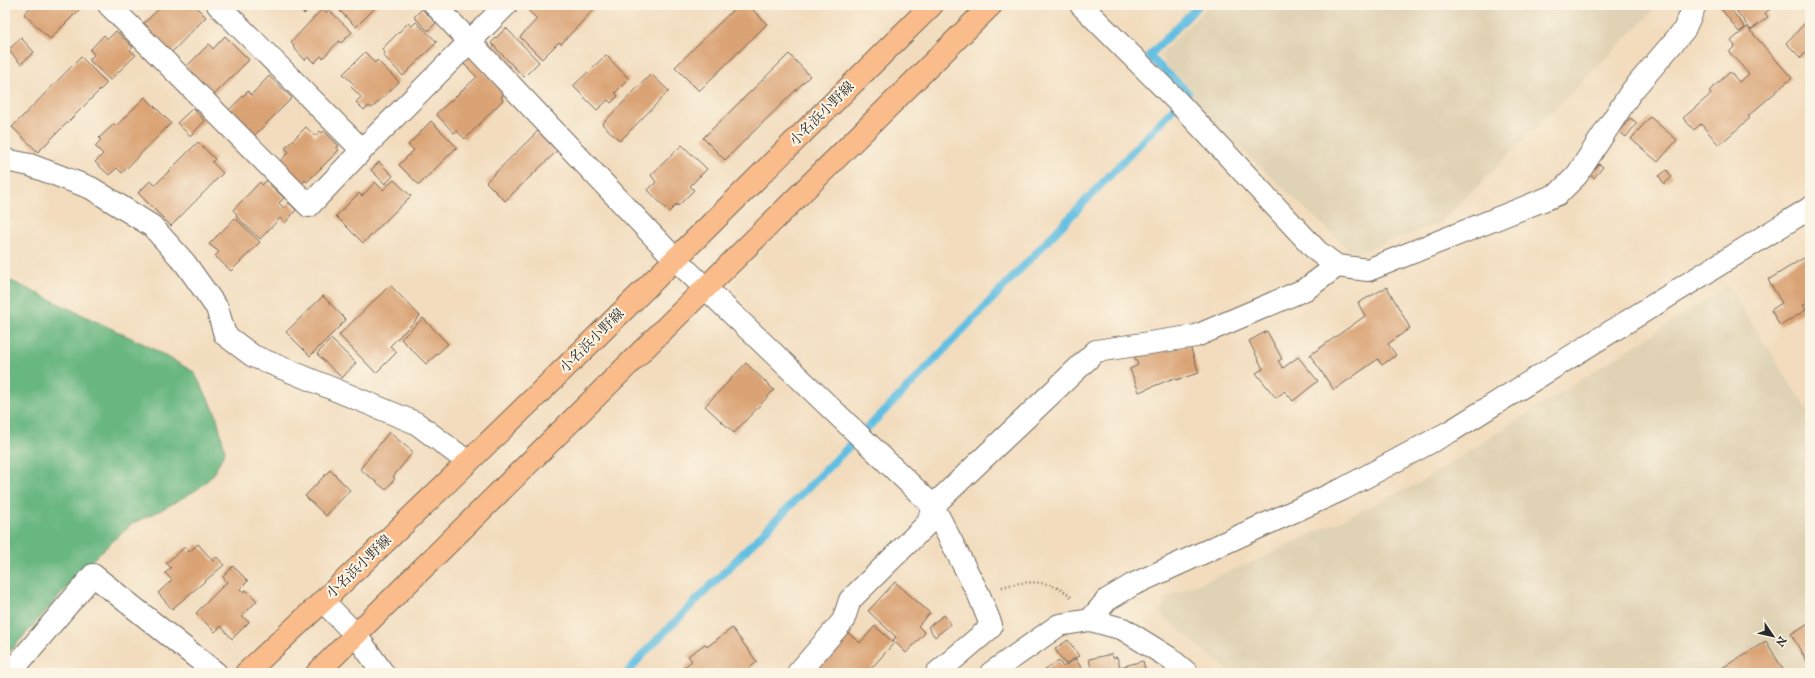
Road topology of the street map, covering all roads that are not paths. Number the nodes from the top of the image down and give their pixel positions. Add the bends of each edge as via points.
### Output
1 (109, 5) edge
2 (218, 5) edge
3 (435, 5) edge
4 (506, 5) edge
5 (932, 5) edge
6 (991, 5) edge
7 (1081, 5) edge
8 (1695, 5) edge
9 (471, 41) junction
10 (362, 150) junction
11 (5, 160) edge
12 (1810, 208) edge
13 (675, 259) junction
14 (1337, 266) junction
15 (706, 287) junction
16 (468, 462) junction
17 (933, 506) junction
18 (323, 602) junction
19 (1088, 620) junction
20 (356, 635) junction
21 (1004, 669) edge
22 (10, 673) edge
23 (216, 673) edge
24 (246, 673) edge
25 (317, 673) edge
26 (383, 673) edge
27 (798, 673) edge
28 (937, 673) edge
29 (1186, 673) edge

1 - 10 street via 309,206
2 - 10 street
3 - 9 street
4 - 9 street
5 - 13 main road, 小名浜小野線
6 - 15 main road
7 - 14 street via 1176,100 1317,251
8 - 14 street via 1684,30 1631,92 1577,175 1558,194 1368,270
9 - 10 street
9 - 13 street
11 - 16 street via 30,165 91,188 152,226 186,264 217,308 225,335 254,356 416,423
12 - 19 street via 1450,431 1343,488 1132,584 1107,600
13 - 15 street
13 - 16 main road, 小名浜小野線
14 - 17 street via 1306,288 1196,336 1096,351
15 - 17 street
15 - 20 main road
16 - 18 main road, 小名浜小野線
17 - 27 street via 928,523 850,600 843,621
17 - 28 street via 979,595 991,625
18 - 20 street
18 - 24 main road, 小名浜小野線
19 - 21 street via 1059,625
19 - 29 street via 1123,629 1168,657
20 - 25 main road
20 - 26 street
22 - 23 street via 93,575

